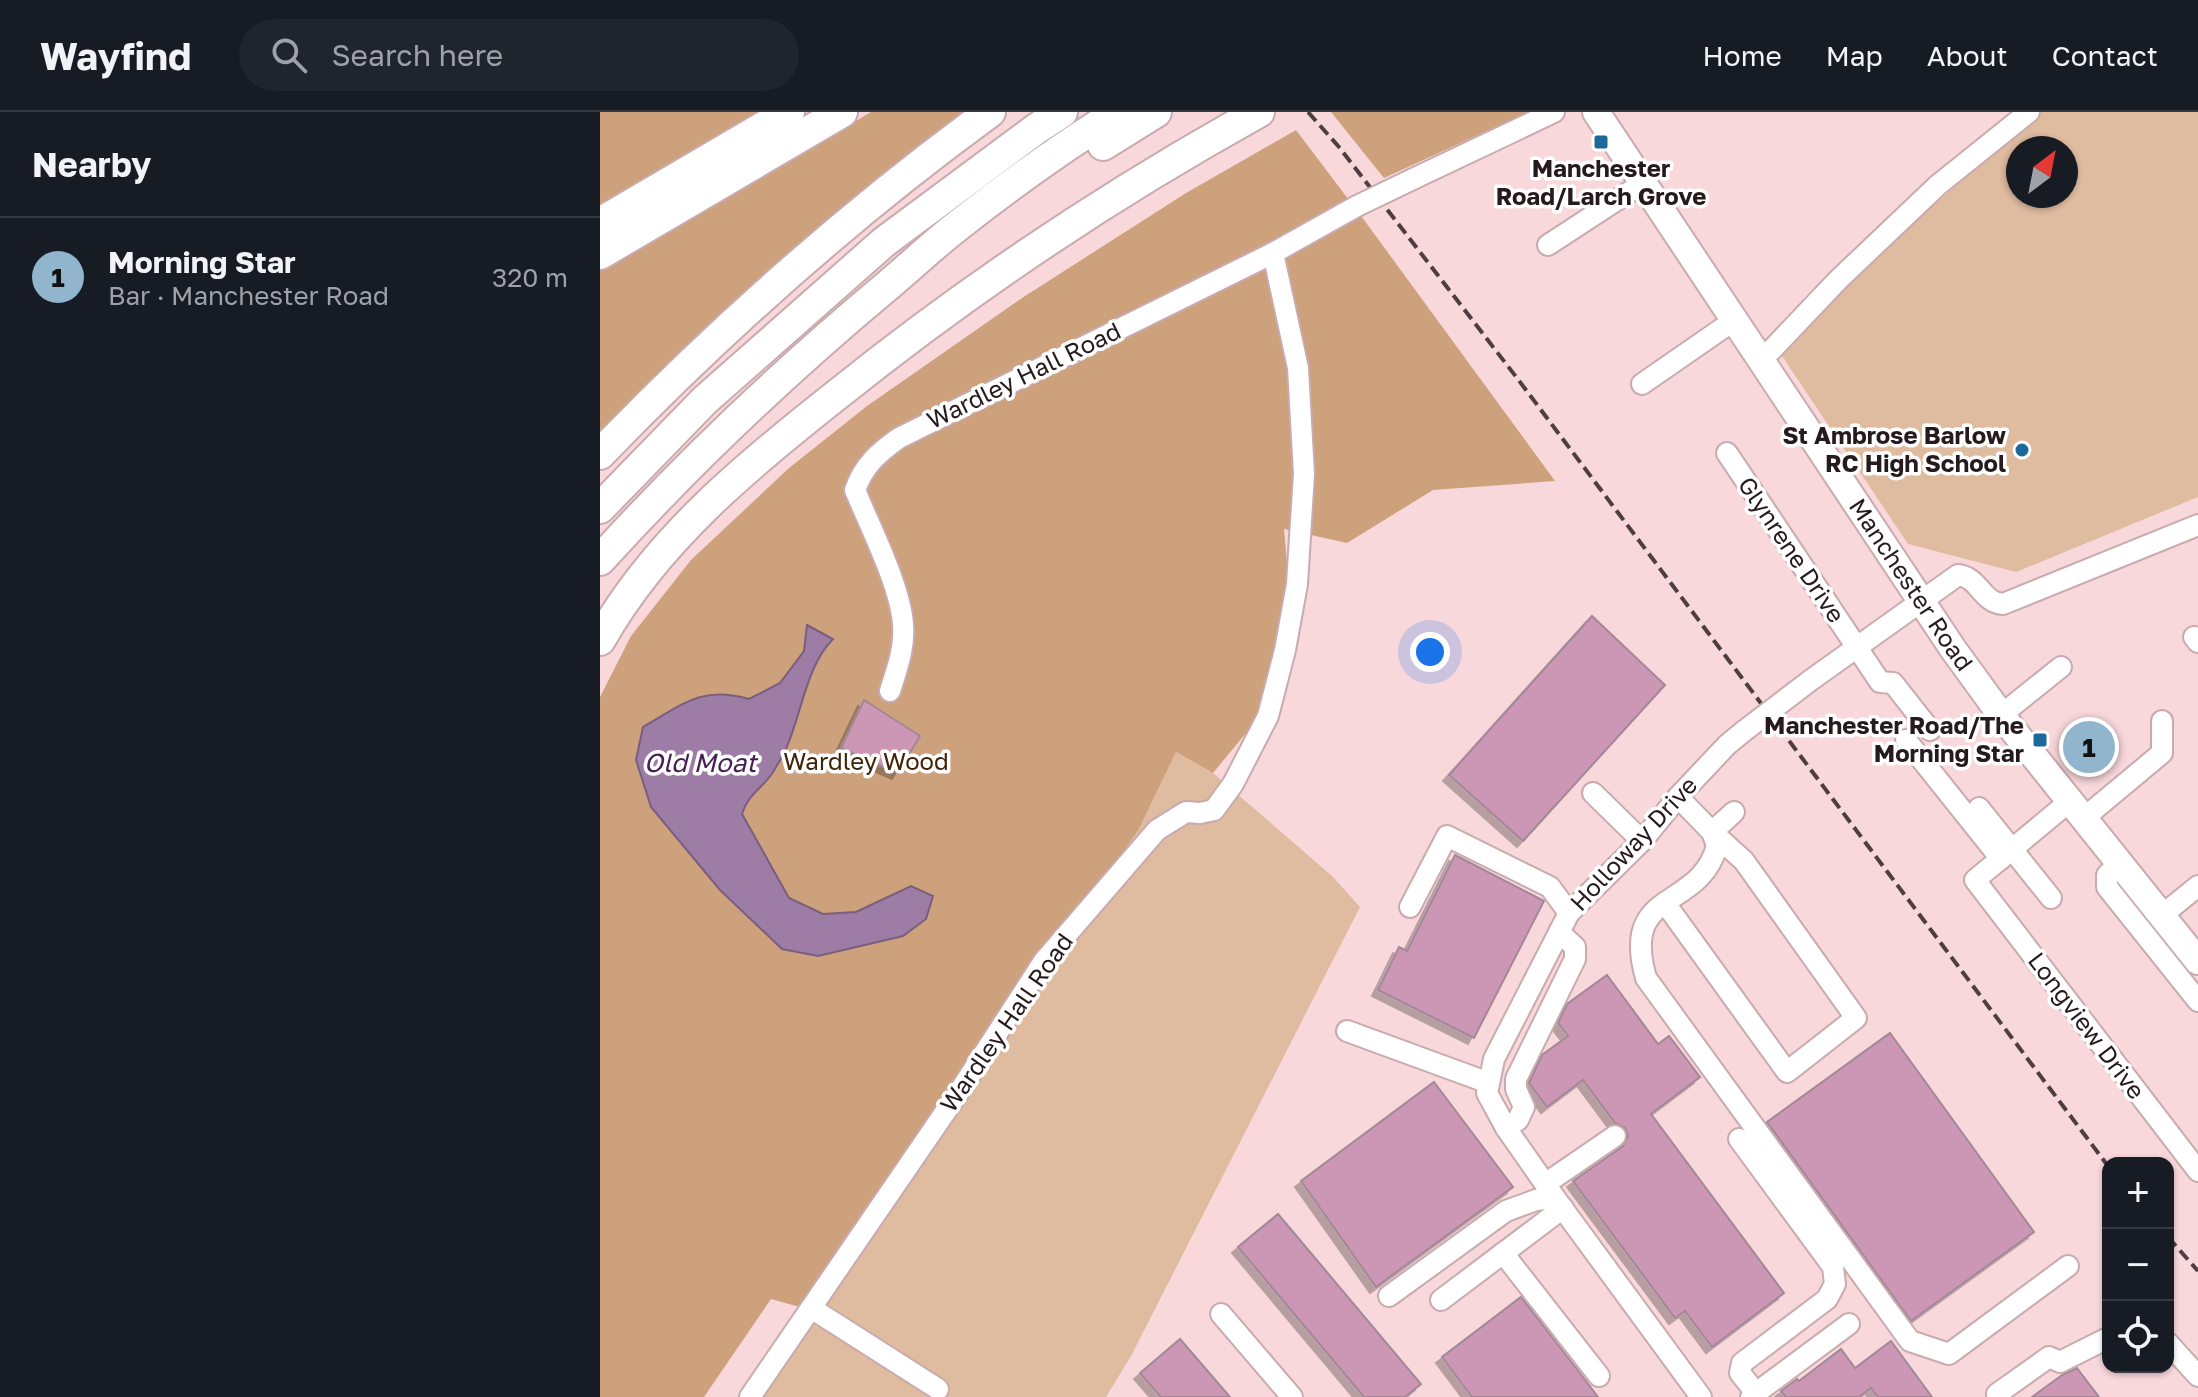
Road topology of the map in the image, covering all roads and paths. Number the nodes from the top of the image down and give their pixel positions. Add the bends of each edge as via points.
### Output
1 (789, 112) edge
2 (842, 112) edge
3 (990, 112) edge
4 (1062, 112) edge
5 (1119, 112) edge
6 (1156, 112) edge
7 (1259, 112) edge
8 (1554, 112) edge
9 (1596, 112) edge
10 (2029, 112) edge
11 (1643, 183) junction
12 (600, 223) edge
13 (1548, 245) dead end
14 (1273, 253) junction
15 (600, 254) edge
16 (886, 287) junction
17 (1733, 321) junction
18 (1761, 361) junction
19 (1642, 384) dead end
20 (1727, 453) dead end
21 (600, 454) edge
22 (600, 508) edge
23 (2198, 525) edge
24 (600, 560) edge
25 (1920, 600) junction
26 (600, 640) edge
27 (1855, 646) junction
28 (2061, 667) dead end
29 (890, 691) dead end
30 (2001, 715) junction
31 (2162, 721) dead end
32 (1930, 730) dead end
33 (1906, 740) dead end
34 (1593, 793) dead end
35 (1678, 797) junction
36 (1979, 808) dead end
37 (2077, 810) junction
38 (1734, 812) dead end
39 (1712, 832) junction
40 (1642, 841) junction
41 (2007, 854) junction
42 (2119, 863) junction
43 (2198, 886) edge
44 (2051, 898) dead end
45 (1665, 903) junction
46 (1410, 907) dead end
47 (1569, 913) junction
48 (2161, 916) junction
49 (1559, 932) junction
50 (2198, 961) edge
51 (2198, 1001) edge
52 (1517, 1014) junction
53 (1541, 1028) junction
54 (1347, 1031) dead end
55 (1489, 1083) junction
56 (1506, 1128) junction
57 (1615, 1136) dead end
58 (1739, 1139) dead end
59 (2198, 1171) edge
60 (1554, 1197) junction
61 (1503, 1253) junction
62 (2068, 1266) dead end
63 (1389, 1296) dead end
64 (1441, 1300) dead end
65 (811, 1308) junction
66 (1221, 1314) dead end
67 (1849, 1324) dead end
68 (2102, 1341) edge
69 (2174, 1350) edge
70 (1599, 1376) dead end
71 (2198, 1376) edge
72 (938, 1389) dead end
73 (1997, 1394) dead end
74 (1753, 1395) edge
75 (750, 1397) edge
76 (1292, 1397) edge
77 (1701, 1397) edge

1 - 12 highway
2 - 15 highway
3 - 21 highway via 774,287
4 - 22 highway via 884,242 705,400
5 - 16 highway via 958,225
6 - 16 highway
7 - 26 highway via 1050,238 791,431 669,546
8 - 14 street, Wardley Hall Road, bridge via 1357,206
9 - 11 main road, Manchester Road
10 - 18 street via 1938,185
11 - 13 street
11 - 17 main road, Manchester Road
14 - 29 street, Wardley Hall Road via 899,438 874,456 855,490 903,623 902,653
14 - 65 street, Wardley Hall Road via 1298,368 1304,474 1297,584 1268,716 1214,810 1186,812 1157,830 1044,961
16 - 24 highway via 727,429
17 - 18 main road, Manchester Road
17 - 19 street
18 - 25 main road, Manchester Road
20 - 27 street, Glynrene Drive
23 - 25 street, Holloway Drive via 2007,603 1991,602 1971,579 1958,575
25 - 27 street, Holloway Drive
25 - 30 main road, Manchester Road
27 - 32 street, Glynrene Drive via 1880,682 1893,683
27 - 35 street, Holloway Drive, bridge via 1727,745
28 - 30 street
30 - 37 main road, Manchester Road
31 - 37 street via 2162,753
33 - 41 street
34 - 40 street
35 - 39 street
35 - 40 street, Holloway Drive
36 - 41 street
37 - 41 street
37 - 42 main road, Manchester Road
38 - 39 street
39 - 45 street via 1717,846 1706,871
39 - 45 street via 1744,861 1856,1018 1787,1072
40 - 47 street, Holloway Drive
41 - 44 street
41 - 59 street, Longview Drive via 1975,880
42 - 48 main road, Manchester Road
42 - 51 street via 2107,875 2107,887
43 - 48 street
45 - 62 street via 1650,914 1639,939 1646,978 1910,1341 1949,1354
46 - 47 street via 1447,836 1550,887
47 - 49 street, Holloway Drive
48 - 50 main road, Manchester Road
49 - 52 street, Holloway Drive
49 - 53 street via 1575,947 1575,959
52 - 53 street
52 - 55 street, Holloway Drive via 1494,1059
53 - 56 street via 1516,1079 1522,1113
54 - 55 street
55 - 56 street via 1487,1093
56 - 60 street
57 - 60 street
58 - 74 street via 1836,1276 1827,1299 1742,1363 1740,1373
60 - 61 street
60 - 63 street via 1506,1211
60 - 77 street
61 - 64 street
61 - 70 street
65 - 72 street
65 - 75 street, Wardley Hall Road
66 - 76 street
67 - 74 street
68 - 73 street via 2060,1362 2049,1357
69 - 71 street

